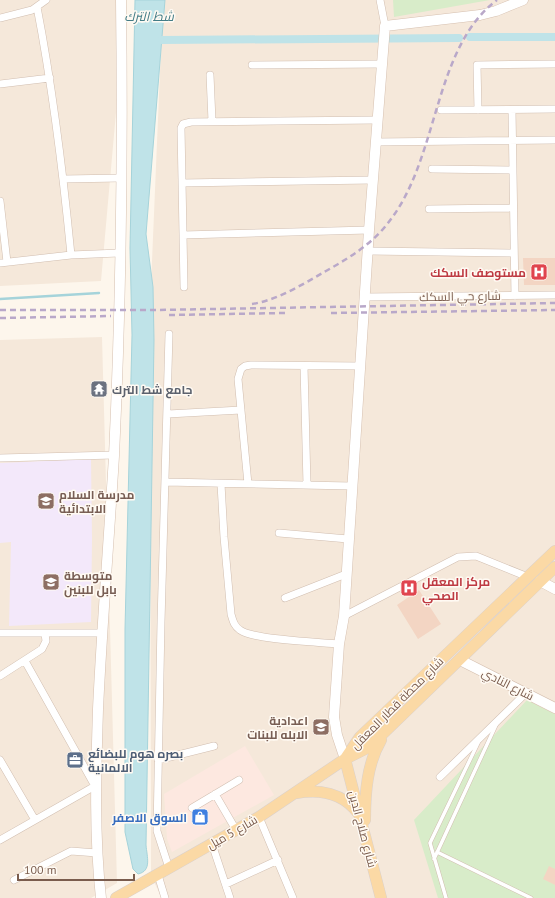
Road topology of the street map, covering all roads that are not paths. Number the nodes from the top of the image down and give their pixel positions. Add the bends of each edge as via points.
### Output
1 (46, 0) edge
2 (121, 0) edge
3 (380, 0) edge
4 (523, 0) edge
5 (37, 7) junction
6 (0, 18) edge
7 (385, 31) junction
8 (383, 59) junction
9 (555, 64) edge
10 (252, 66) dead end
11 (210, 75) dead end
12 (50, 78) junction
13 (0, 84) edge
14 (555, 109) edge
15 (441, 110) dead end
16 (478, 110) junction
17 (512, 110) junction
18 (377, 120) junction
19 (212, 121) junction
20 (555, 140) edge
21 (512, 141) junction
22 (376, 142) junction
23 (432, 169) dead end
24 (513, 170) junction
25 (122, 178) junction
26 (64, 179) junction
27 (373, 180) junction
28 (182, 183) junction
29 (0, 201) edge
30 (513, 208) junction
31 (429, 209) dead end
32 (369, 230) junction
33 (183, 234) junction
34 (368, 251) junction
35 (119, 253) junction
36 (514, 253) junction
37 (71, 256) junction
38 (3, 262) edge
39 (184, 287) dead end
40 (555, 295) edge
41 (515, 296) junction
42 (365, 298) junction
43 (170, 334) dead end
44 (304, 366) junction
45 (360, 366) junction
46 (241, 410) junction
47 (168, 414) junction
48 (114, 455) junction
49 (0, 458) edge
50 (166, 482) junction
51 (221, 484) junction
52 (248, 484) junction
53 (307, 485) junction
54 (351, 486) junction
55 (279, 533) dead end
56 (348, 539) junction
57 (555, 551) edge
58 (555, 567) edge
59 (346, 574) junction
60 (528, 577) junction
61 (540, 581) junction
62 (555, 589) edge
63 (285, 598) dead end
64 (344, 616) junction
65 (0, 633) edge
66 (102, 633) junction
67 (45, 634) junction
68 (339, 644) junction
69 (460, 660) junction
70 (25, 661) junction
71 (0, 676) edge
72 (526, 693) junction
73 (555, 708) edge
74 (499, 720) junction
75 (386, 731) junction
76 (480, 739) junction
77 (214, 746) dead end
78 (345, 759) junction
79 (0, 760) edge
80 (158, 760) junction
81 (440, 777) dead end
82 (239, 780) dead end
83 (95, 786) junction
84 (296, 793) junction
85 (215, 794) junction
86 (192, 808) dead end
87 (360, 816) junction
88 (259, 817) junction
89 (35, 820) junction
90 (236, 830) junction
91 (364, 833) junction
92 (0, 840) edge
93 (212, 844) junction
94 (437, 852) junction
95 (97, 853) junction
96 (434, 859) junction
97 (278, 860) junction
98 (169, 868) junction
99 (158, 875) junction
100 (14, 880) dead end
101 (226, 884) junction
102 (101, 898) edge
103 (116, 898) edge
104 (165, 898) edge
105 (230, 898) edge
106 (292, 898) edge
107 (382, 898) edge
108 (446, 898) edge
109 (531, 898) edge

1 - 5 street
2 - 25 street
3 - 7 street
4 - 7 street via 480,15
5 - 6 street
5 - 12 street
7 - 8 street
8 - 10 street
8 - 18 street
9 - 16 street via 477,65
11 - 19 street
12 - 13 street
12 - 26 street
14 - 17 street
15 - 16 street
16 - 17 street
17 - 21 street
18 - 19 street
18 - 22 street
19 - 28 street via 186,122 181,128
20 - 21 street
21 - 22 street
21 - 24 street
22 - 27 street
23 - 24 street
24 - 30 street
25 - 26 street
25 - 35 street
26 - 37 street
27 - 28 street
27 - 32 street
28 - 33 street
29 - 38 street
30 - 31 street
30 - 36 street
32 - 33 street
32 - 34 street
33 - 39 street
34 - 36 street
34 - 42 street
35 - 37 street
35 - 48 street
36 - 41 street
37 - 38 street
40 - 41 street, شارع حي السكك
41 - 42 street, شارع حي السكك
42 - 45 street
43 - 47 street
44 - 45 street
44 - 46 street via 241,368 238,373
44 - 53 street
45 - 54 street
46 - 47 street
46 - 52 street
47 - 50 street
48 - 49 street
48 - 66 street
50 - 51 street
50 - 80 street
51 - 52 street
51 - 68 street via 231,614 234,623 241,631 260,636
52 - 53 street
53 - 54 street
54 - 56 street
55 - 56 street
56 - 59 street
57 - 60 main road, شارع محطة قطار المعقل
58 - 61 main road, شارع محطة قطار المعقل
59 - 63 street
59 - 64 street
60 - 64 street via 476,556 458,557
60 - 78 main road, شارع محطة قطار المعقل via 360,737
61 - 62 street
61 - 69 main road, شارع محطة قطار المعقل
64 - 68 street
65 - 67 street
66 - 67 street
66 - 83 street
67 - 70 street via 46,641 42,649
68 - 78 street via 334,718
69 - 72 street, شارع النادي
69 - 75 main road, شارع محطة قطار المعقل
70 - 71 street
70 - 83 street
72 - 73 street, شارع النادي
72 - 74 street
74 - 76 street
74 - 94 lane
75 - 78 main road, شارع محطة قطار المعقل via 369,747
75 - 91 main road via 369,770
76 - 81 street
76 - 96 lane via 430,841
77 - 80 street
78 - 84 main road, شارع 5 ميل
78 - 87 main road, شارع صلاح الدين
79 - 89 street
80 - 98 street via 157,831
82 - 85 street
83 - 89 street
83 - 95 street
84 - 87 main road via 306,791 333,795 348,802
84 - 88 main road, شارع 5 ميل
85 - 86 street
85 - 90 street
87 - 91 main road, شارع صلاح الدين
88 - 90 main road, شارع 5 ميل
88 - 97 street
89 - 92 street
90 - 93 main road, شارع 5 ميل
91 - 107 main road, شارع صلاح الدين
93 - 98 main road, شارع 5 ميل
93 - 101 street
94 - 96 lane
94 - 109 lane
95 - 100 street via 71,851
95 - 102 street
96 - 108 lane
97 - 101 street
97 - 106 street
98 - 99 main road, شارع 5 ميل
99 - 103 main road, شارع 5 ميل
99 - 104 street
101 - 105 street

